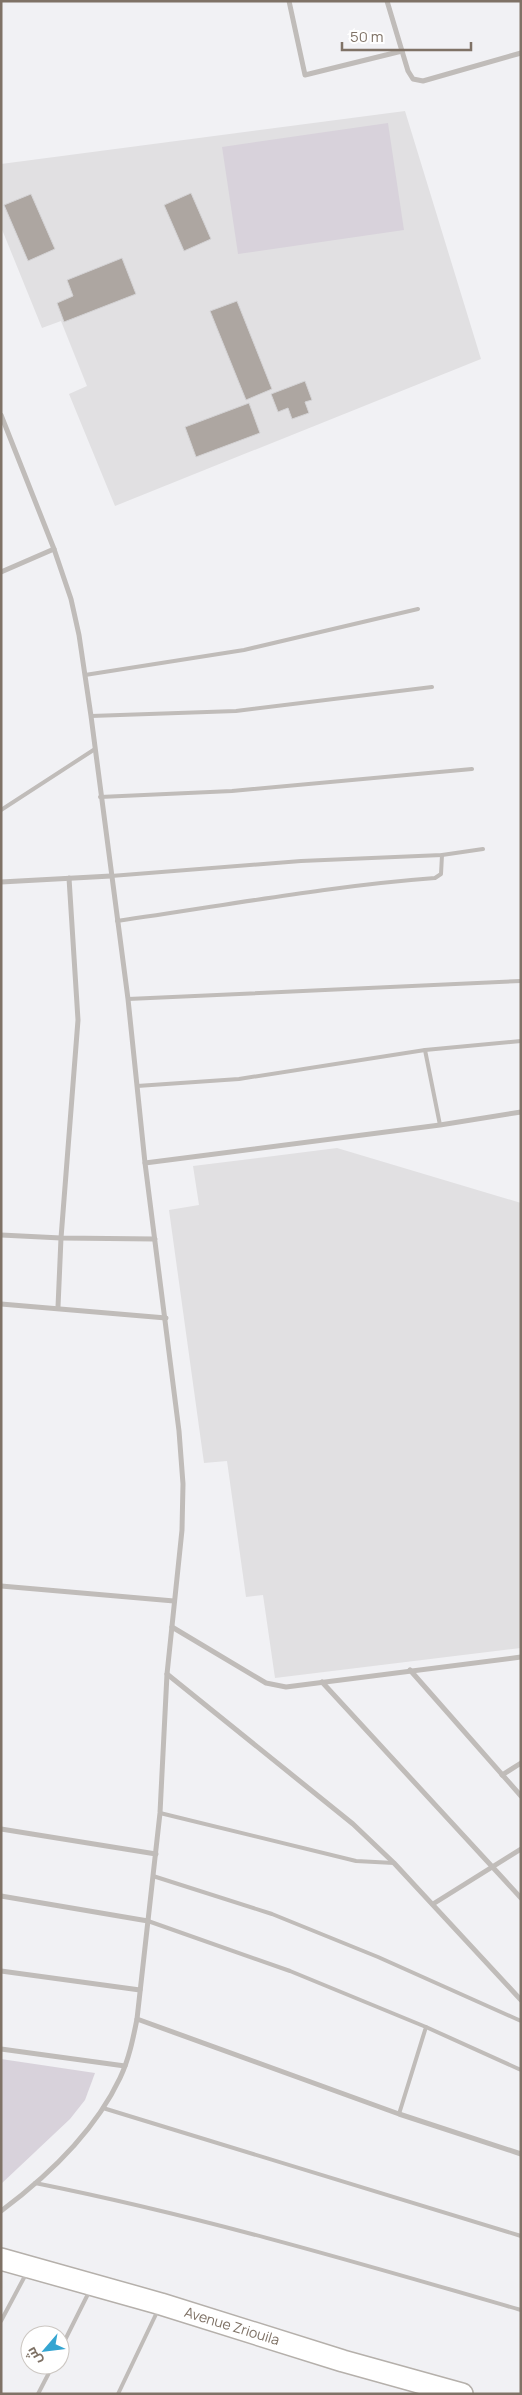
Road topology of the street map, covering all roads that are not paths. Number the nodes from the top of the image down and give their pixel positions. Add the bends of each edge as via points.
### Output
1 (289, 1) edge
2 (387, 1) edge
3 (402, 51) junction
4 (521, 53) edge
5 (1, 415) edge
6 (54, 549) junction
7 (1, 572) edge
8 (418, 609) dead end
9 (85, 675) junction
10 (432, 687) dead end
11 (92, 716) junction
12 (95, 748) junction
13 (472, 769) dead end
14 (100, 797) junction
15 (1, 810) edge
16 (483, 849) dead end
17 (442, 854) junction
18 (111, 876) junction
19 (69, 878) junction
20 (1, 882) edge
21 (117, 921) junction
22 (521, 982) edge
23 (128, 999) junction
24 (521, 1041) edge
25 (426, 1050) junction
26 (137, 1086) junction
27 (521, 1112) edge
28 (440, 1125) junction
29 (145, 1164) junction
30 (1, 1235) edge
31 (61, 1238) junction
32 (155, 1239) junction
33 (1, 1304) edge
34 (58, 1307) junction
35 (166, 1318) junction
36 (1, 1586) edge
37 (174, 1601) junction
38 (172, 1627) junction
39 (521, 1657) edge
40 (410, 1670) junction
41 (167, 1674) junction
42 (322, 1682) junction
43 (521, 1763) edge
44 (502, 1775) junction
45 (521, 1796) edge
46 (160, 1813) junction
47 (1, 1829) edge
48 (521, 1849) edge
49 (156, 1854) junction
50 (394, 1863) junction
51 (493, 1867) junction
52 (153, 1876) junction
53 (1, 1896) edge
54 (521, 1898) edge
55 (433, 1904) junction
56 (148, 1921) junction
57 (1, 1971) edge
58 (140, 1990) junction
59 (521, 2000) edge
60 (137, 2019) junction
61 (521, 2021) edge
62 (426, 2027) junction
63 (1, 2049) edge
64 (125, 2066) junction
65 (521, 2070) edge
66 (103, 2108) junction
67 (399, 2114) junction
68 (521, 2154) edge
69 (35, 2183) junction
70 (1, 2211) edge
71 (521, 2236) edge
72 (1, 2259) edge
73 (29, 2268) junction
74 (93, 2285) junction
75 (161, 2304) junction
76 (521, 2310) edge
77 (1, 2321) edge
78 (70, 2330) edge
79 (47, 2375) edge
80 (435, 2390) edge
81 (38, 2394) edge
82 (118, 2394) edge
83 (462, 2394) edge

1 - 3 street via 305,75
2 - 3 street
3 - 4 street via 408,71 413,78 423,81
5 - 6 street
6 - 7 street
6 - 9 street via 70,599
8 - 9 lane via 244,650
9 - 11 street
10 - 11 lane via 236,711
11 - 12 street
12 - 14 street
12 - 15 lane
13 - 14 lane via 232,791
14 - 18 street
16 - 17 lane
17 - 18 lane
17 - 21 lane via 441,874 435,878 357,884
18 - 19 street
18 - 21 street
19 - 20 street
19 - 31 street via 78,1020
21 - 23 street
22 - 23 lane
23 - 26 street
24 - 25 lane
25 - 26 lane via 239,1079
25 - 28 lane
26 - 29 street
27 - 28 street
28 - 29 street
29 - 32 street
30 - 31 street
31 - 32 street
31 - 34 street
32 - 35 street
33 - 34 street
34 - 35 street
35 - 37 street via 183,1484 182,1530
36 - 37 street
37 - 38 street
38 - 41 street
38 - 42 street via 266,1683 286,1687
39 - 40 street
40 - 42 street
40 - 44 street
41 - 46 street
41 - 50 street via 353,1824
42 - 51 street
43 - 44 street
44 - 45 street
46 - 49 street
46 - 50 lane via 356,1861
47 - 49 street
48 - 51 street
49 - 52 street
50 - 55 street
51 - 54 street
51 - 55 street
52 - 56 street
52 - 61 lane via 272,1914
53 - 56 street
55 - 59 street
56 - 58 street
56 - 62 lane via 290,1971
57 - 58 street
58 - 60 street
60 - 64 street
60 - 67 street
62 - 65 lane
62 - 67 lane
63 - 64 street
64 - 66 street
66 - 69 street via 78,2140
66 - 71 lane
67 - 68 street
69 - 70 street
69 - 76 lane via 126,2201 276,2238
72 - 73 street, Avenue Zriouila
73 - 74 street, Avenue Zriouila
73 - 77 lane
74 - 75 street, Avenue Zriouila
74 - 78 lane
75 - 80 street, Avenue Zriouila
75 - 82 lane
79 - 81 lane
80 - 83 street, Avenue Zriouila

